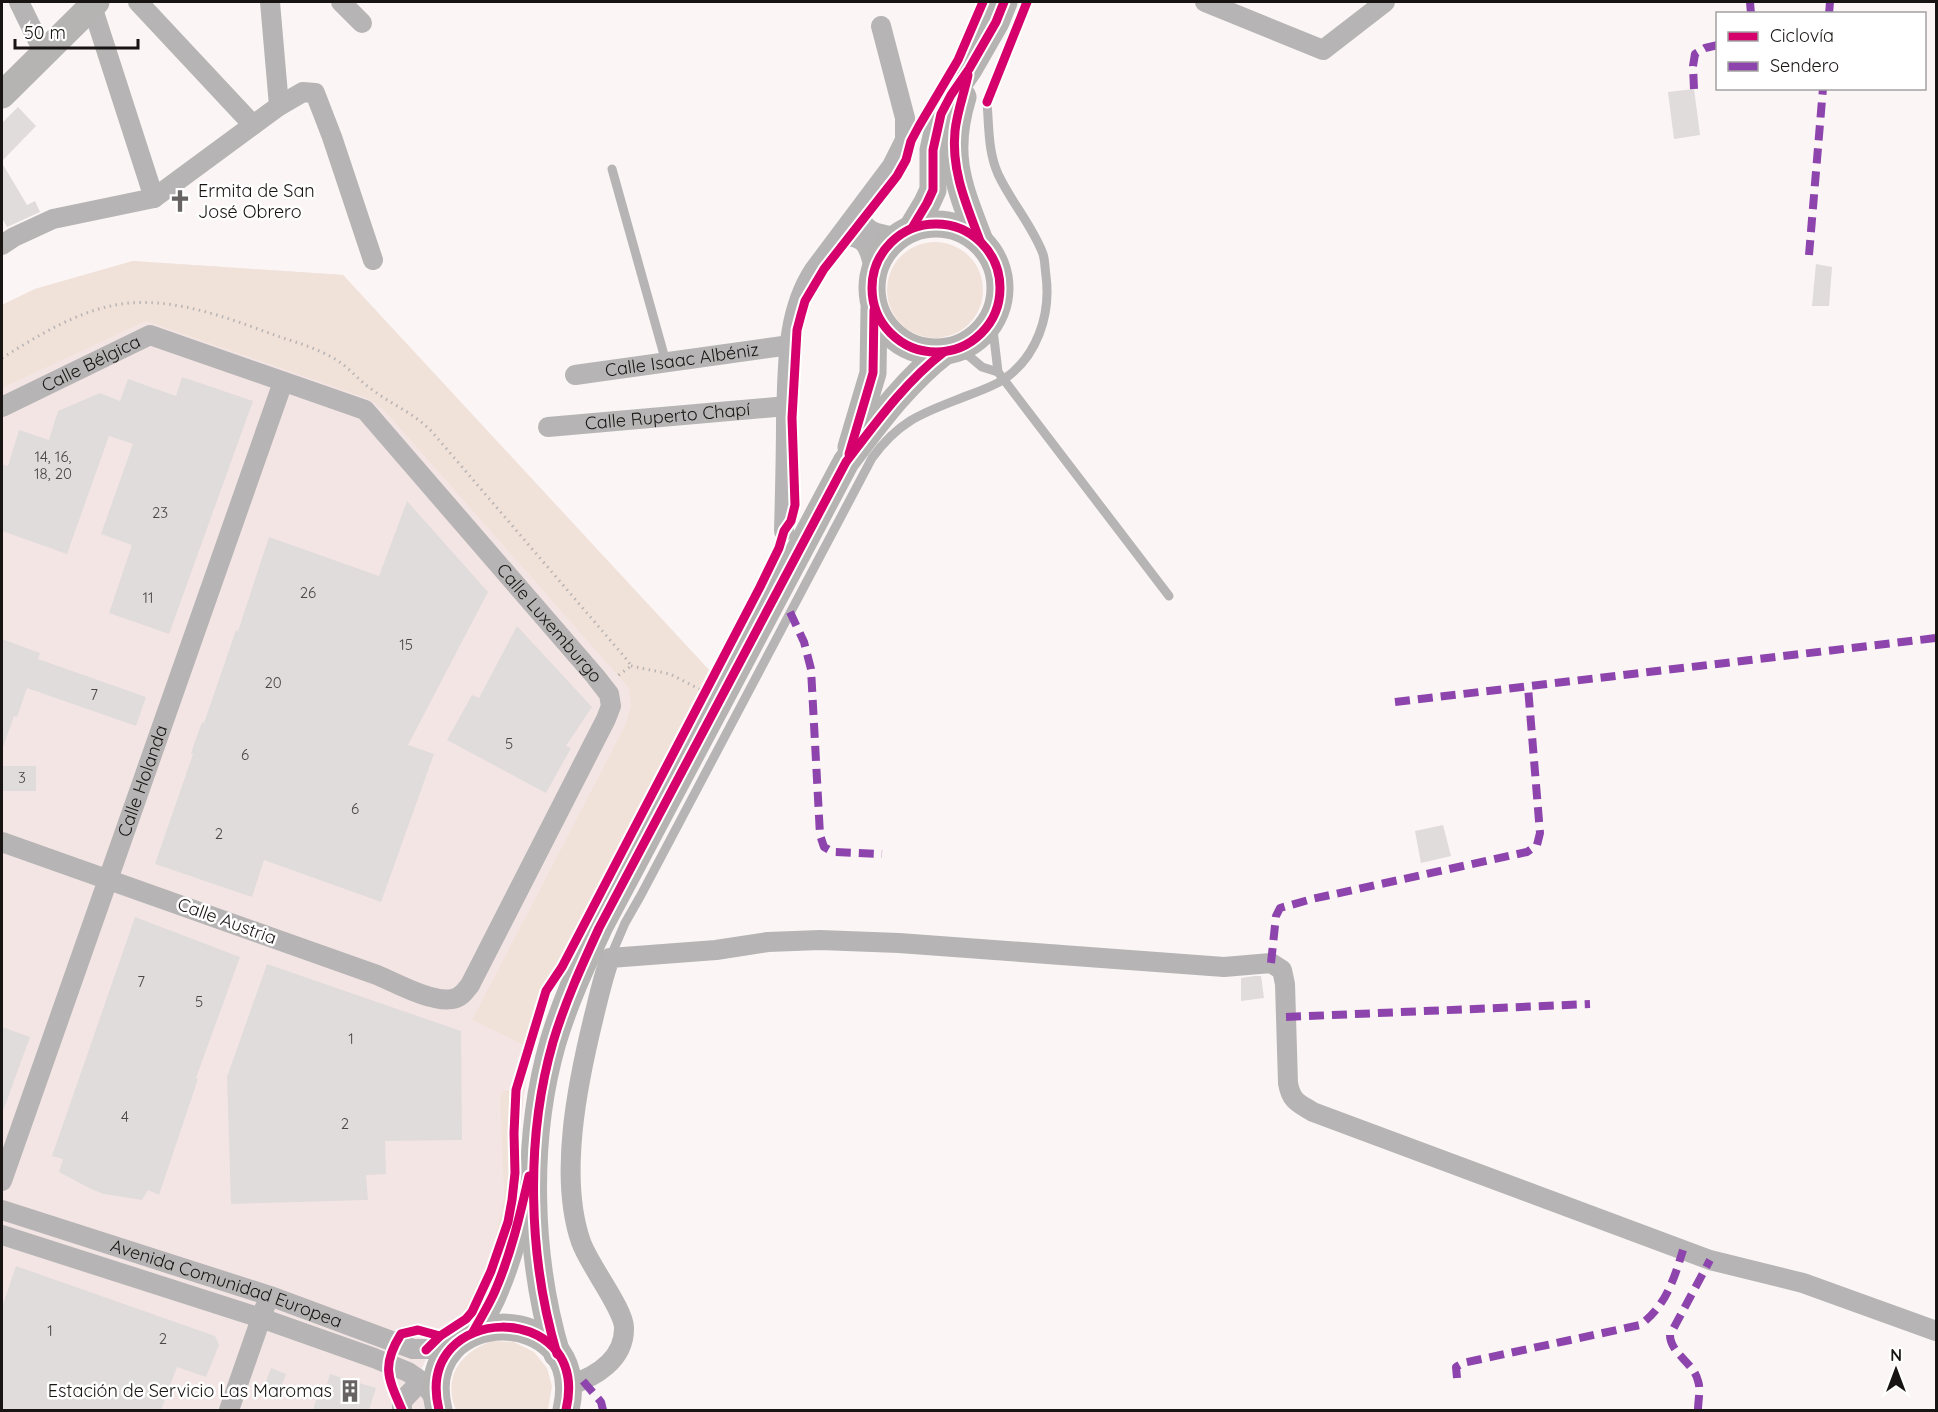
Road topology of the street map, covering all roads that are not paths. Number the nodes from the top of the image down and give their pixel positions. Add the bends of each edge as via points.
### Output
1 (19, 2) edge
2 (138, 2) edge
3 (270, 2) edge
4 (341, 2) edge
5 (1004, 2) edge
6 (1205, 2) edge
7 (1385, 2) edge
8 (94, 4) edge
9 (362, 23) dead end
10 (881, 26) dead end
11 (44, 52) junction
12 (969, 69) junction
13 (2, 95) edge
14 (987, 102) dead end
15 (279, 106) junction
16 (253, 125) junction
17 (612, 169) dead end
18 (154, 198) junction
19 (859, 212) junction
20 (904, 233) junction
21 (840, 236) junction
22 (980, 240) junction
23 (2, 245) edge
24 (373, 260) dead end
25 (874, 269) junction
26 (874, 308) junction
27 (992, 321) junction
28 (790, 345) junction
29 (949, 351) junction
30 (666, 362) junction
31 (575, 375) dead end
32 (1000, 375) junction
33 (283, 382) junction
34 (787, 406) junction
35 (2, 407) edge
36 (548, 428) dead end
37 (846, 462) junction
38 (784, 531) dead end
39 (1168, 596) dead end
40 (2, 842) edge
41 (108, 878) junction
42 (610, 958) junction
43 (452, 999) joint
44 (533, 1155) junction
45 (2, 1180) edge
46 (2, 1210) edge
47 (2, 1234) edge
48 (270, 1296) junction
49 (261, 1318) junction
50 (473, 1332) junction
51 (1936, 1332) edge
52 (452, 1349) junction
53 (557, 1354) junction
54 (432, 1397) edge
55 (567, 1398) edge
56 (230, 1410) edge
57 (402, 1410) edge

1 - 11 street
2 - 16 street
3 - 15 street
4 - 9 street
5 - 12 main road
6 - 7 street via 1323,50
8 - 11 main road
8 - 18 street
10 - 19 street via 905,118 904,140 892,166
11 - 13 main road
12 - 20 main road via 941,114 933,150 933,190
12 - 22 main road via 958,114 955,155 959,188
14 - 32 lane via 997,172 1044,255 1048,290 1045,322 1033,348 1021,363
15 - 16 street
15 - 24 street via 303,92 315,93
16 - 18 street
17 - 30 lane
18 - 23 street via 53,219
19 - 20 street via 866,229
19 - 21 street
20 - 22 main road via 926,224 940,224
20 - 25 main road via 879,257
21 - 25 street via 860,237
21 - 28 street via 805,284 793,320
22 - 27 main road via 999,272 1000,297
25 - 26 main road
26 - 29 main road via 885,327 901,342 921,351
26 - 37 main road via 873,373
27 - 29 main road via 969,344
27 - 32 lane
28 - 30 street, Calle Isaac Albéniz
28 - 34 street
29 - 32 lane via 969,356 982,368
29 - 37 main road via 929,363
30 - 31 street, Calle Isaac Albéniz
32 - 39 lane
32 - 42 lane via 981,390 916,416 884,442 872,458 625,922
33 - 35 street, Calle Bélgica via 150,335
33 - 41 street, Calle Holanda
33 - 43 street, Calle Luxemburgo via 365,410 609,694 611,706 606,719 470,985 463,995
34 - 36 street, Calle Ruperto Chapí
34 - 38 street
37 - 44 main road via 709,695 599,928 553,1042
40 - 41 street, Calle Austria
41 - 43 street, Calle Austria via 426,996
41 - 45 street, Calle Holanda
42 - 51 street via 820,940 1224,968 1271,963 1282,970 1285,984 1290,1096 1313,1112 1710,1260 1803,1283
42 - 55 street via 574,1110 572,1194 582,1244 624,1326 619,1351
44 - 50 main road via 504,1268
44 - 53 main road via 546,1319
46 - 48 street, Avenida Comunidad Europea
47 - 49 street, Avenida Comunidad Europea
48 - 49 street
48 - 52 street, Avenida Comunidad Europea via 412,1349
49 - 54 street, Avenida Comunidad Europea via 408,1372
49 - 56 street
50 - 52 main road
50 - 53 main road via 488,1327 519,1328 534,1333
52 - 54 main road
53 - 55 main road via 567,1375
54 - 57 street via 402,1401

